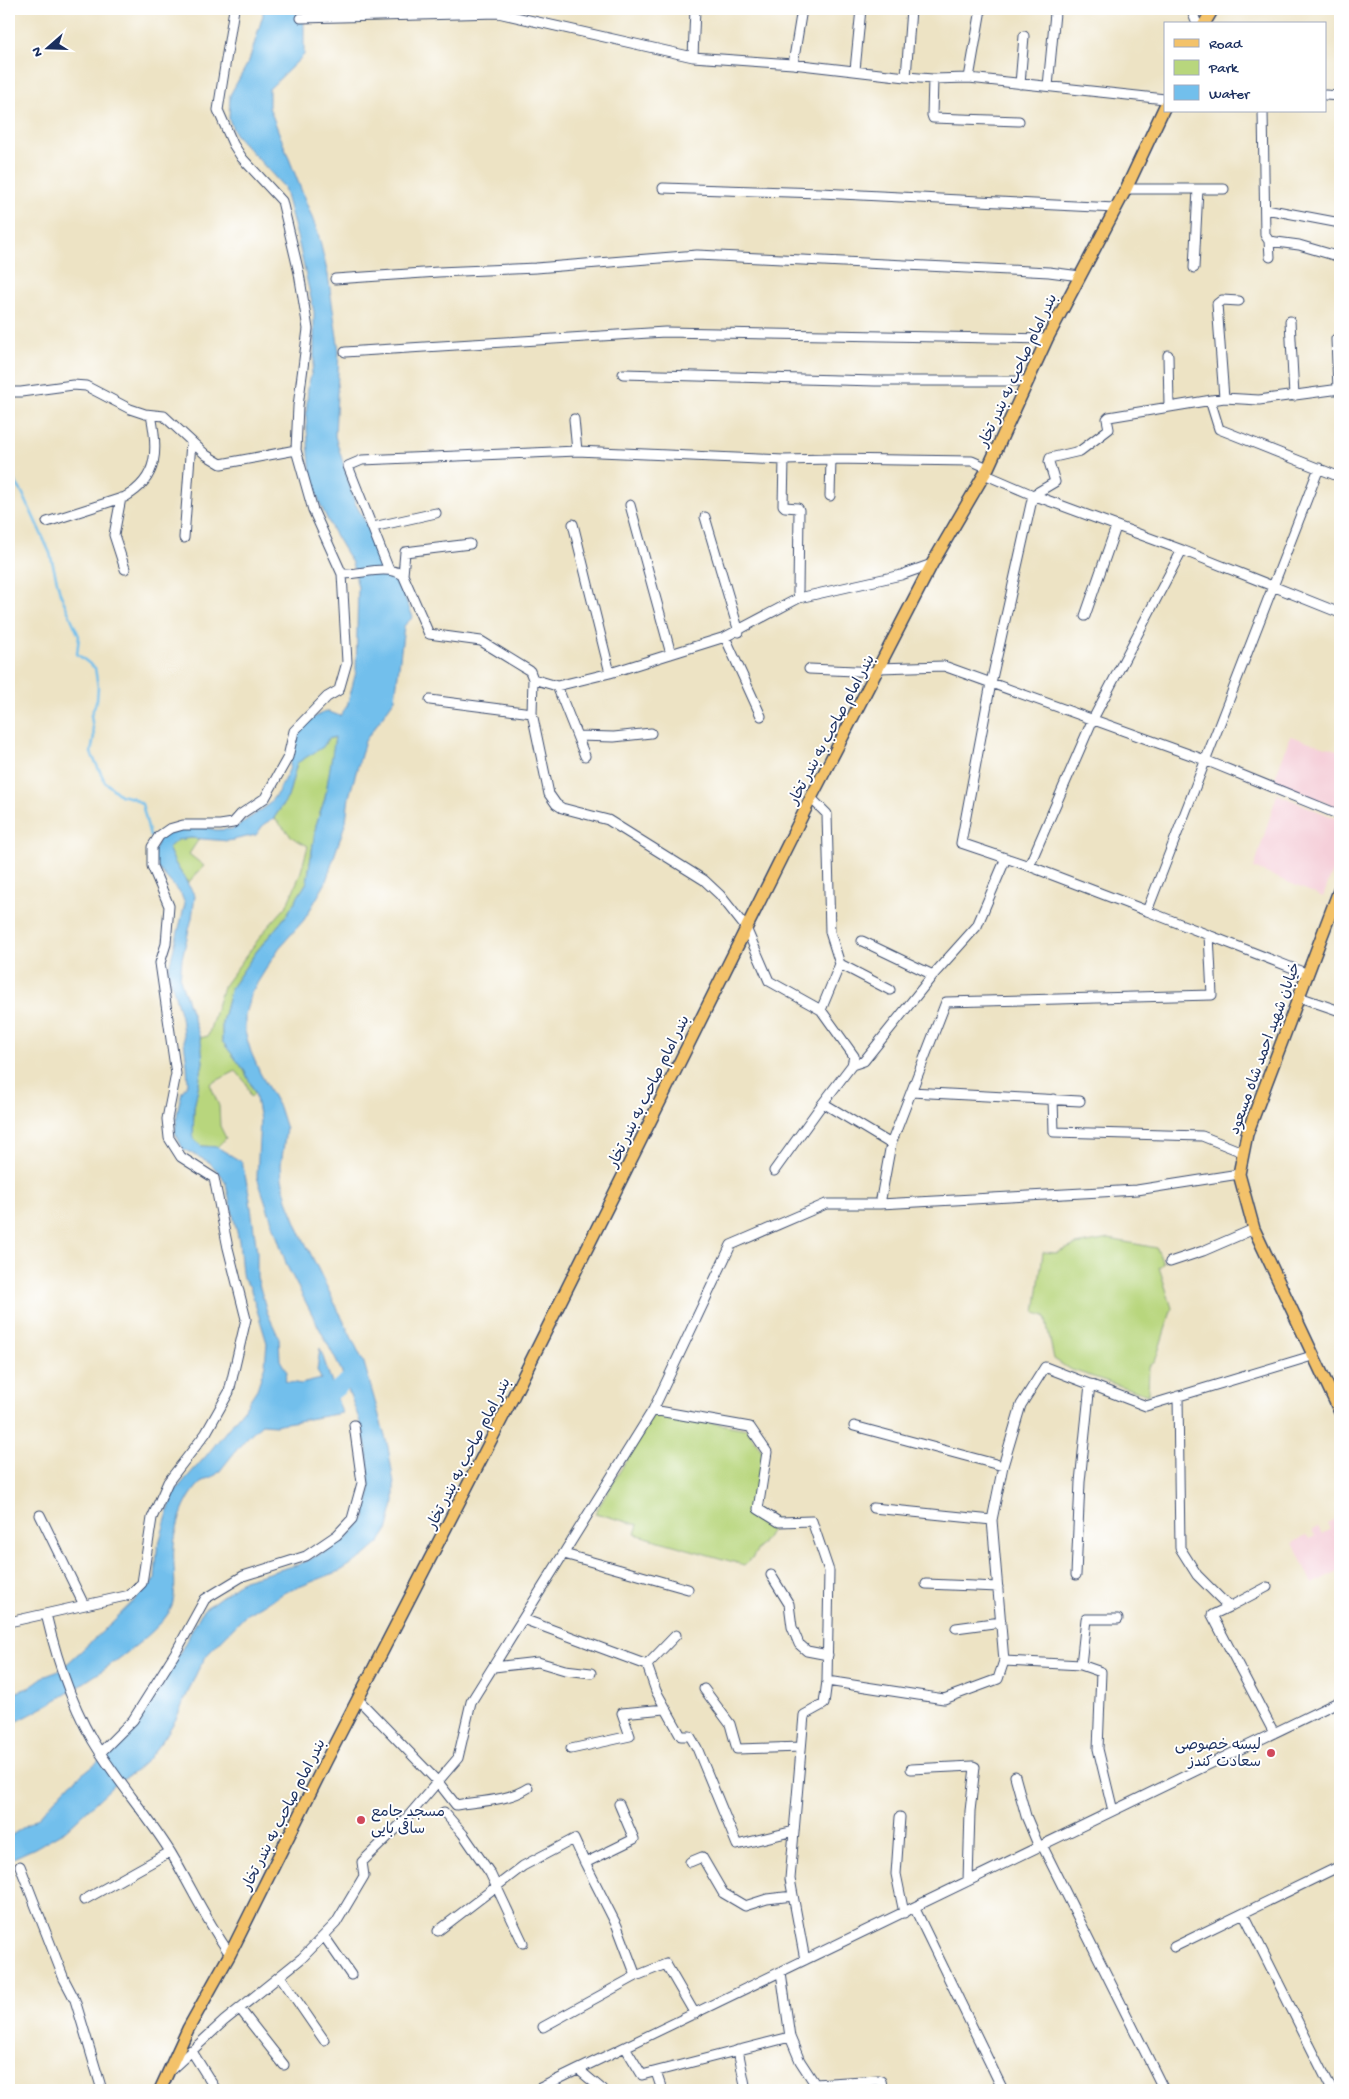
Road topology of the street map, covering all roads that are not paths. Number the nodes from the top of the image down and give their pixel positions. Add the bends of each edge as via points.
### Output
1 (234, 9) edge
2 (695, 9) edge
3 (802, 9) edge
4 (861, 9) edge
5 (911, 9) edge
6 (982, 9) edge
7 (1191, 9) edge
8 (1213, 9) edge
9 (1218, 9) edge
10 (1055, 13) dead end
11 (301, 18) dead end
12 (1196, 22) edge
13 (1205, 22) edge
14 (1024, 36) dead end
15 (693, 57) junction
16 (793, 64) junction
17 (855, 70) junction
18 (906, 77) junction
19 (969, 78) junction
20 (933, 79) junction
21 (1020, 84) junction
22 (1048, 86) junction
23 (1326, 96) edge
24 (1340, 96) edge
25 (1164, 99) edge
26 (1164, 108) edge
27 (1263, 112) edge
28 (1020, 121) dead end
29 (663, 188) dead end
30 (1126, 189) junction
31 (1198, 189) junction
32 (1224, 189) dead end
33 (1114, 208) junction
34 (1266, 209) junction
35 (1340, 223) edge
36 (1269, 241) junction
37 (1340, 257) edge
38 (1270, 258) dead end
39 (1194, 268) dead end
40 (1080, 276) junction
41 (335, 279) dead end
42 (1239, 301) dead end
43 (1290, 321) dead end
44 (1047, 339) junction
45 (1336, 339) dead end
46 (346, 352) dead end
47 (1168, 355) dead end
48 (623, 374) dead end
49 (1029, 381) junction
50 (1339, 390) edge
51 (9, 392) edge
52 (1294, 396) junction
53 (1224, 398) junction
54 (1210, 400) junction
55 (1169, 407) junction
56 (152, 415) junction
57 (574, 419) dead end
58 (191, 442) junction
59 (296, 450) junction
60 (577, 451) junction
61 (831, 459) junction
62 (784, 460) junction
63 (1319, 468) junction
64 (986, 471) junction
65 (1340, 477) edge
66 (1033, 495) junction
67 (830, 496) dead end
68 (121, 498) junction
69 (630, 505) dead end
70 (436, 513) dead end
71 (705, 517) dead end
72 (47, 522) dead end
73 (573, 524) dead end
74 (372, 527) junction
75 (1116, 527) junction
76 (184, 538) dead end
77 (470, 544) dead end
78 (1182, 550) junction
79 (932, 564) junction
80 (125, 569) dead end
81 (388, 570) junction
82 (346, 574) junction
83 (403, 575) junction
84 (1272, 587) junction
85 (799, 598) junction
86 (1340, 613) edge
87 (1085, 616) dead end
88 (739, 632) junction
89 (725, 637) junction
90 (671, 654) junction
91 (808, 669) dead end
92 (879, 670) junction
93 (610, 673) junction
94 (533, 679) junction
95 (991, 683) junction
96 (557, 686) junction
97 (430, 700) dead end
98 (532, 713) junction
99 (761, 716) dead end
100 (1093, 719) junction
101 (651, 733) dead end
102 (577, 736) junction
103 (585, 756) dead end
104 (1206, 760) junction
105 (811, 798) junction
106 (1340, 815) edge
107 (1006, 858) junction
108 (1030, 866) junction
109 (1340, 888) edge
110 (1147, 911) junction
111 (746, 928) junction
112 (1210, 935) junction
113 (862, 941) dead end
114 (840, 964) junction
115 (933, 974) junction
116 (1308, 974) junction
117 (890, 990) dead end
118 (1299, 997) junction
119 (821, 1010) junction
120 (1340, 1011) edge
121 (852, 1065) junction
122 (911, 1092) junction
123 (1053, 1099) junction
124 (1080, 1100) dead end
125 (823, 1103) junction
126 (891, 1144) junction
127 (1242, 1152) junction
128 (774, 1171) dead end
129 (1239, 1174) junction
130 (880, 1204) junction
131 (1254, 1229) junction
132 (1170, 1262) dead end
133 (1312, 1356) junction
134 (1090, 1384) junction
135 (1178, 1396) junction
136 (653, 1410) junction
137 (1340, 1412) edge
138 (354, 1425) dead end
139 (854, 1426) dead end
140 (1003, 1466) junction
141 (873, 1508) dead end
142 (40, 1515) dead end
143 (992, 1520) junction
144 (564, 1554) junction
145 (771, 1575) dead end
146 (1076, 1575) dead end
147 (926, 1584) dead end
148 (998, 1587) junction
149 (1267, 1587) dead end
150 (688, 1589) dead end
151 (84, 1605) junction
152 (1230, 1607) junction
153 (46, 1614) junction
154 (523, 1619) junction
155 (1118, 1619) dead end
156 (9, 1622) edge
157 (1001, 1622) junction
158 (956, 1628) dead end
159 (676, 1635) dead end
160 (828, 1655) junction
161 (1004, 1661) junction
162 (1081, 1664) junction
163 (647, 1665) junction
164 (494, 1667) junction
165 (591, 1673) dead end
166 (827, 1681) junction
167 (704, 1689) dead end
168 (358, 1699) junction
169 (1340, 1701) edge
170 (665, 1709) junction
171 (1274, 1733) junction
172 (801, 1747) junction
173 (571, 1749) dead end
174 (100, 1753) junction
175 (911, 1769) dead end
176 (1015, 1776) dead end
177 (438, 1782) junction
178 (528, 1788) dead end
179 (619, 1804) dead end
180 (1113, 1811) junction
181 (444, 1812) dead end
182 (900, 1817) dead end
183 (794, 1832) junction
184 (1041, 1846) junction
185 (170, 1852) junction
186 (690, 1862) dead end
187 (585, 1863) junction
188 (20, 1866) dead end
189 (1340, 1866) edge
190 (968, 1882) junction
191 (497, 1886) junction
192 (793, 1896) junction
193 (84, 1900) dead end
194 (914, 1907) junction
195 (904, 1913) junction
196 (1244, 1914) junction
197 (438, 1932) dead end
198 (324, 1936) junction
199 (523, 1943) dead end
200 (1174, 1947) dead end
201 (230, 1954) junction
202 (805, 1960) junction
203 (781, 1972) junction
204 (351, 1975) dead end
205 (280, 1976) junction
206 (636, 1976) junction
207 (240, 2009) junction
208 (695, 2014) junction
209 (542, 2027) dead end
210 (790, 2037) junction
211 (324, 2040) dead end
212 (625, 2048) junction
213 (192, 2050) junction
214 (738, 2050) junction
215 (284, 2065) dead end
216 (579, 2070) junction
217 (169, 2072) junction
218 (656, 2072) junction
219 (102, 2090) edge
220 (160, 2090) edge
221 (216, 2090) edge
222 (536, 2090) edge
223 (603, 2090) edge
224 (662, 2090) edge
225 (746, 2090) edge
226 (883, 2090) edge
227 (1003, 2090) edge
228 (1164, 2090) edge
229 (1332, 2090) edge

1 - 59 street via 218,110 242,158 282,202 299,273 308,329
2 - 15 street
3 - 16 street
4 - 17 street
5 - 18 street
6 - 19 street
7 - 12 street
8 - 9 street
8 - 13 main road
10 - 22 street
11 - 15 street via 498,13
14 - 21 street
15 - 16 street
16 - 17 street
17 - 18 street
18 - 20 street
19 - 20 street
19 - 21 street
20 - 28 street via 933,118
21 - 22 street
22 - 25 street
23 - 24 street
26 - 30 main road, بندر امام صاحب به بندر تخار
27 - 34 street
29 - 33 street
30 - 31 street
30 - 33 main road, بندر امام صاحب به بندر تخار
31 - 32 street
31 - 39 street
33 - 40 main road, بندر امام صاحب به بندر تخار
34 - 35 street
34 - 36 street via 1265,236
36 - 37 street via 1299,245
36 - 38 street
40 - 41 street via 697,255
40 - 44 main road, بندر امام صاحب به بندر تخار
42 - 53 street via 1222,300 1217,304
43 - 52 street
44 - 46 street via 665,332
44 - 49 main road, بندر امام صاحب به بندر تخار
45 - 50 street
47 - 55 street
48 - 49 street via 875,381
49 - 64 main road, بندر امام صاحب به بندر تخار
50 - 52 street
51 - 56 street via 86,386 130,409
52 - 53 street via 1259,400
53 - 54 street
54 - 55 street
54 - 63 street via 1219,429
55 - 66 street via 1109,417 1109,429 1080,452 1050,458 1055,482
56 - 58 street via 164,416
56 - 68 street via 156,438 154,464 134,492
57 - 60 street
58 - 59 street via 221,464
58 - 76 street
59 - 82 street via 313,510
60 - 62 street
60 - 74 street via 362,460 348,466
61 - 62 street
61 - 64 street via 972,461
61 - 67 street
62 - 85 street via 783,505 800,510
63 - 65 street
63 - 84 street
64 - 66 street
64 - 79 main road, بندر امام صاحب به بندر تخار
66 - 75 street
66 - 95 street
68 - 72 street
68 - 80 street via 114,535
69 - 90 street
70 - 74 street
71 - 88 street
73 - 93 street
74 - 81 street
75 - 78 street
75 - 87 street
77 - 83 street via 405,552
78 - 84 street
78 - 100 street
79 - 85 street via 901,576
79 - 92 main road, بندر امام صاحب به بندر تخار
81 - 82 street
81 - 83 street
82 - 151 street via 347,662 339,690 327,697 294,731 288,757 264,798 233,823 183,825 169,829 158,836 152,847 152,866 170,906 166,944 160,963 176,1074 167,1118 169,1138 181,1158 214,1178 246,1319 228,1392 206,1433 168,1482 152,1518 142,1583 130,1595
83 - 94 street via 429,634 481,641 530,671
84 - 86 street
84 - 104 street
85 - 88 street
88 - 89 street
89 - 90 street
89 - 99 street
90 - 93 street
91 - 92 street
92 - 95 street via 944,666
92 - 105 main road, بندر امام صاحب به بندر تخار
93 - 96 street
94 - 96 street
94 - 98 street
95 - 100 street
95 - 107 street via 961,843
96 - 102 street
97 - 98 street
98 - 111 street via 549,794 556,804 608,820 704,880
100 - 104 street
100 - 108 street
101 - 102 street
102 - 103 street
104 - 106 street
104 - 110 street
105 - 111 main road, بندر امام صاحب به بندر تخار
105 - 114 street via 826,814 830,932
107 - 108 street
107 - 115 street via 977,926
108 - 110 street
109 - 116 main road, خیابان شهید احمد شاه مسعود
110 - 112 street
111 - 119 street via 769,981
111 - 168 main road, بندر امام صاحب به بندر تخار via 512,1399
112 - 116 street
112 - 122 street via 1212,995 946,1002
113 - 115 street
114 - 117 street
114 - 119 street
115 - 121 street via 864,1061
116 - 118 main road, خیابان شهید احمد شاه مسعود
118 - 120 street
118 - 127 main road, خیابان شهید احمد شاه مسعود
119 - 121 street via 854,1056
121 - 125 street
122 - 123 street
122 - 126 street
123 - 124 street
123 - 127 street via 1054,1132 1202,1136
125 - 126 street
125 - 128 street
126 - 130 street
127 - 129 main road, خیابان شهید احمد شاه مسعود
129 - 130 street via 1136,1190
129 - 131 main road, خیابان شهید احمد شاه مسعود
130 - 136 street via 826,1204 731,1245
131 - 132 street
131 - 133 main road, خیابان شهید احمد شاه مسعود
133 - 135 street
133 - 137 main road, خیابان شهید احمد شاه مسعود
134 - 135 street via 1146,1406
134 - 140 street via 1048,1367 1044,1369 1021,1405
134 - 146 street via 1080,1482
135 - 152 street via 1180,1548 1196,1575
136 - 144 street
136 - 160 street via 750,1428 767,1452 758,1509 779,1522 809,1521 813,1524 829,1571
138 - 174 street via 362,1482 352,1519 337,1535 306,1556 243,1576 205,1599 133,1720
139 - 140 street
140 - 143 street
141 - 143 street
142 - 151 street
143 - 148 street
144 - 150 street
144 - 154 street
145 - 160 street via 789,1604 792,1627 799,1644 807,1651
147 - 148 street
148 - 157 street
149 - 152 street
151 - 153 street
152 - 171 street via 1212,1615
153 - 156 street
153 - 174 street via 71,1694
154 - 163 street
154 - 164 street
155 - 162 street via 1086,1619
157 - 158 street
157 - 161 street
159 - 163 street
160 - 166 street
161 - 162 street
161 - 166 street via 998,1678 944,1699
162 - 180 street via 1101,1672 1098,1749
163 - 170 street
164 - 165 street via 538,1662
164 - 177 street via 471,1702 458,1758
166 - 172 street via 824,1704 804,1715
167 - 172 street via 730,1724 737,1750
168 - 177 street
168 - 201 main road, بندر امام صاحب به بندر تخار
169 - 171 street
170 - 173 street via 622,1713 630,1736
170 - 183 street via 681,1736 690,1736 697,1748 737,1846
171 - 180 street
172 - 183 street
174 - 185 street
175 - 190 street via 976,1768 970,1811
176 - 184 street via 1026,1816
177 - 178 street via 456,1805 520,1794
177 - 198 street via 362,1862 364,1876 336,1923
179 - 187 street via 634,1839
180 - 184 street
181 - 191 street via 463,1834
182 - 195 street via 896,1874
183 - 192 street via 790,1879
184 - 190 street
184 - 228 street
185 - 193 street
185 - 201 street via 212,1929
186 - 192 street via 702,1857 723,1893 745,1906 767,1898
187 - 191 street via 574,1839 524,1866
187 - 206 street via 617,1926
188 - 219 street via 75,2000
189 - 196 street
190 - 194 street
191 - 197 street
191 - 199 street
192 - 202 street
194 - 195 street
194 - 227 street
195 - 202 street
196 - 200 street
196 - 229 street
198 - 204 street
198 - 205 street
201 - 217 main road, بندر امام صاحب به بندر تخار via 188,2029
202 - 203 street
203 - 208 street
203 - 210 street
205 - 207 street
205 - 211 street
206 - 208 street via 666,1964
206 - 209 street
207 - 213 street
207 - 215 street
208 - 212 street
210 - 214 street
210 - 226 street via 815,2084 878,2080
212 - 216 street
212 - 218 street via 642,2076
213 - 217 street
213 - 221 street
214 - 218 street
214 - 225 street
216 - 222 street
216 - 223 street
217 - 220 main road, بندر امام صاحب به بندر تخار
218 - 224 street

